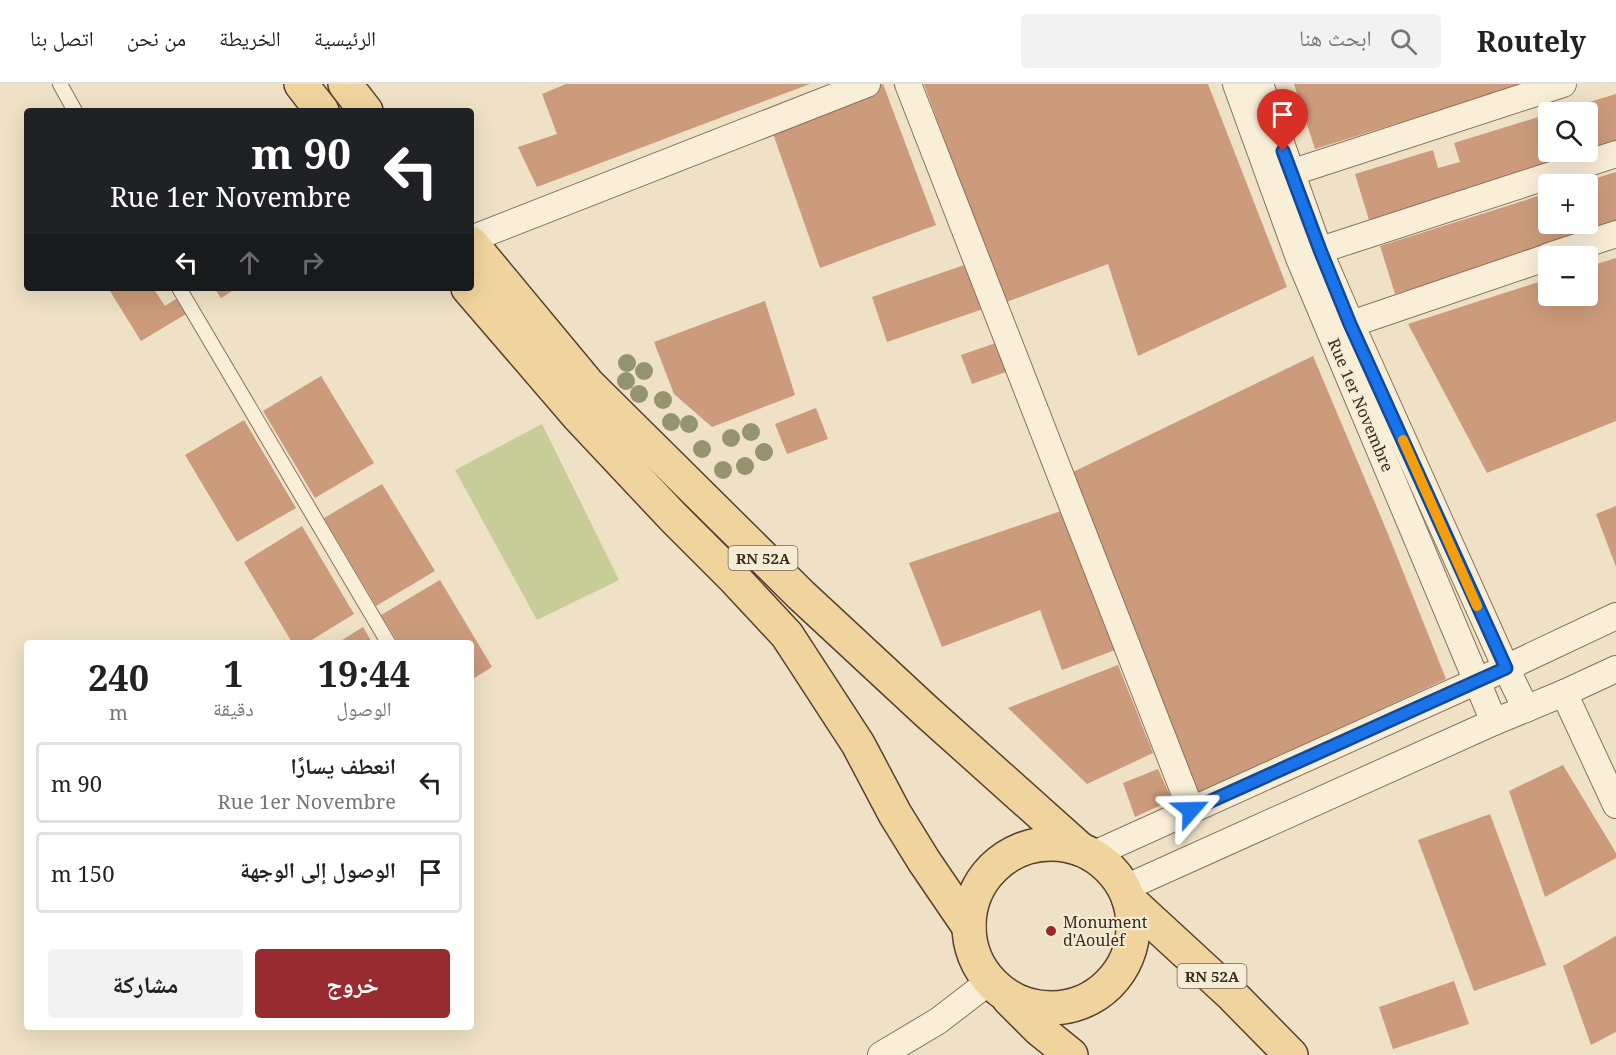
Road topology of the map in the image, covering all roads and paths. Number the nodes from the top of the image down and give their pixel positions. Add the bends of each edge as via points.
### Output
1 (60, 84) edge
2 (301, 84) edge
3 (345, 84) edge
4 (867, 84) edge
5 (908, 84) edge
6 (1236, 84) edge
7 (1260, 84) edge
8 (1563, 84) edge
9 (73, 108) edge
10 (320, 108) edge
11 (364, 108) edge
12 (1616, 154) edge
13 (1280, 176) junction
14 (1616, 234) edge
15 (474, 240) edge
16 (474, 245) edge
17 (1581, 246) edge
18 (1309, 254) junction
19 (1538, 261) edge
20 (181, 291) edge
21 (471, 291) edge
22 (1341, 329) junction
23 (1616, 616) edge
24 (387, 640) edge
25 (1506, 668) junction
26 (1616, 669) edge
27 (1476, 680) junction
28 (1564, 693) junction
29 (1526, 709) junction
30 (1494, 722) junction
31 (1616, 806) edge
32 (1191, 810) junction
33 (1086, 852) junction
34 (1127, 894) junction
35 (969, 927) junction
36 (990, 981) junction
37 (881, 1055) edge
38 (1071, 1055) edge
39 (1291, 1055) edge

1 - 9 lane
2 - 10 main road
3 - 11 main road
4 - 15 street
5 - 32 street
6 - 13 street, Rue 1er Novembre
7 - 13 street, Rue 1er Novembre
8 - 13 street
12 - 18 street
13 - 18 street, Rue 1er Novembre
14 - 17 street
16 - 33 main road, RN 52A via 596,392 801,595
18 - 22 street, Rue 1er Novembre
19 - 22 street
20 - 24 lane
21 - 35 main road, RN 52A via 579,417 787,635 858,744 924,861
22 - 25 street, Rue 1er Novembre
22 - 27 street, Rue 1er Novembre
23 - 25 street
25 - 27 street
25 - 29 street, Rue 1er Novembre
26 - 28 street
27 - 30 street, Rue 1er Novembre
27 - 32 street
28 - 29 street
28 - 31 street
29 - 30 street
30 - 34 street
32 - 33 street
33 - 34 main road via 1110,869
33 - 35 main road via 1045,844 1011,854 985,878 976,893
34 - 36 main road via 1133,919 1126,959 1101,990 1084,1001 1044,1007 1024,1003
34 - 39 main road, RN 52A
35 - 36 main road via 972,947
36 - 37 street via 938,1021
36 - 38 main road

